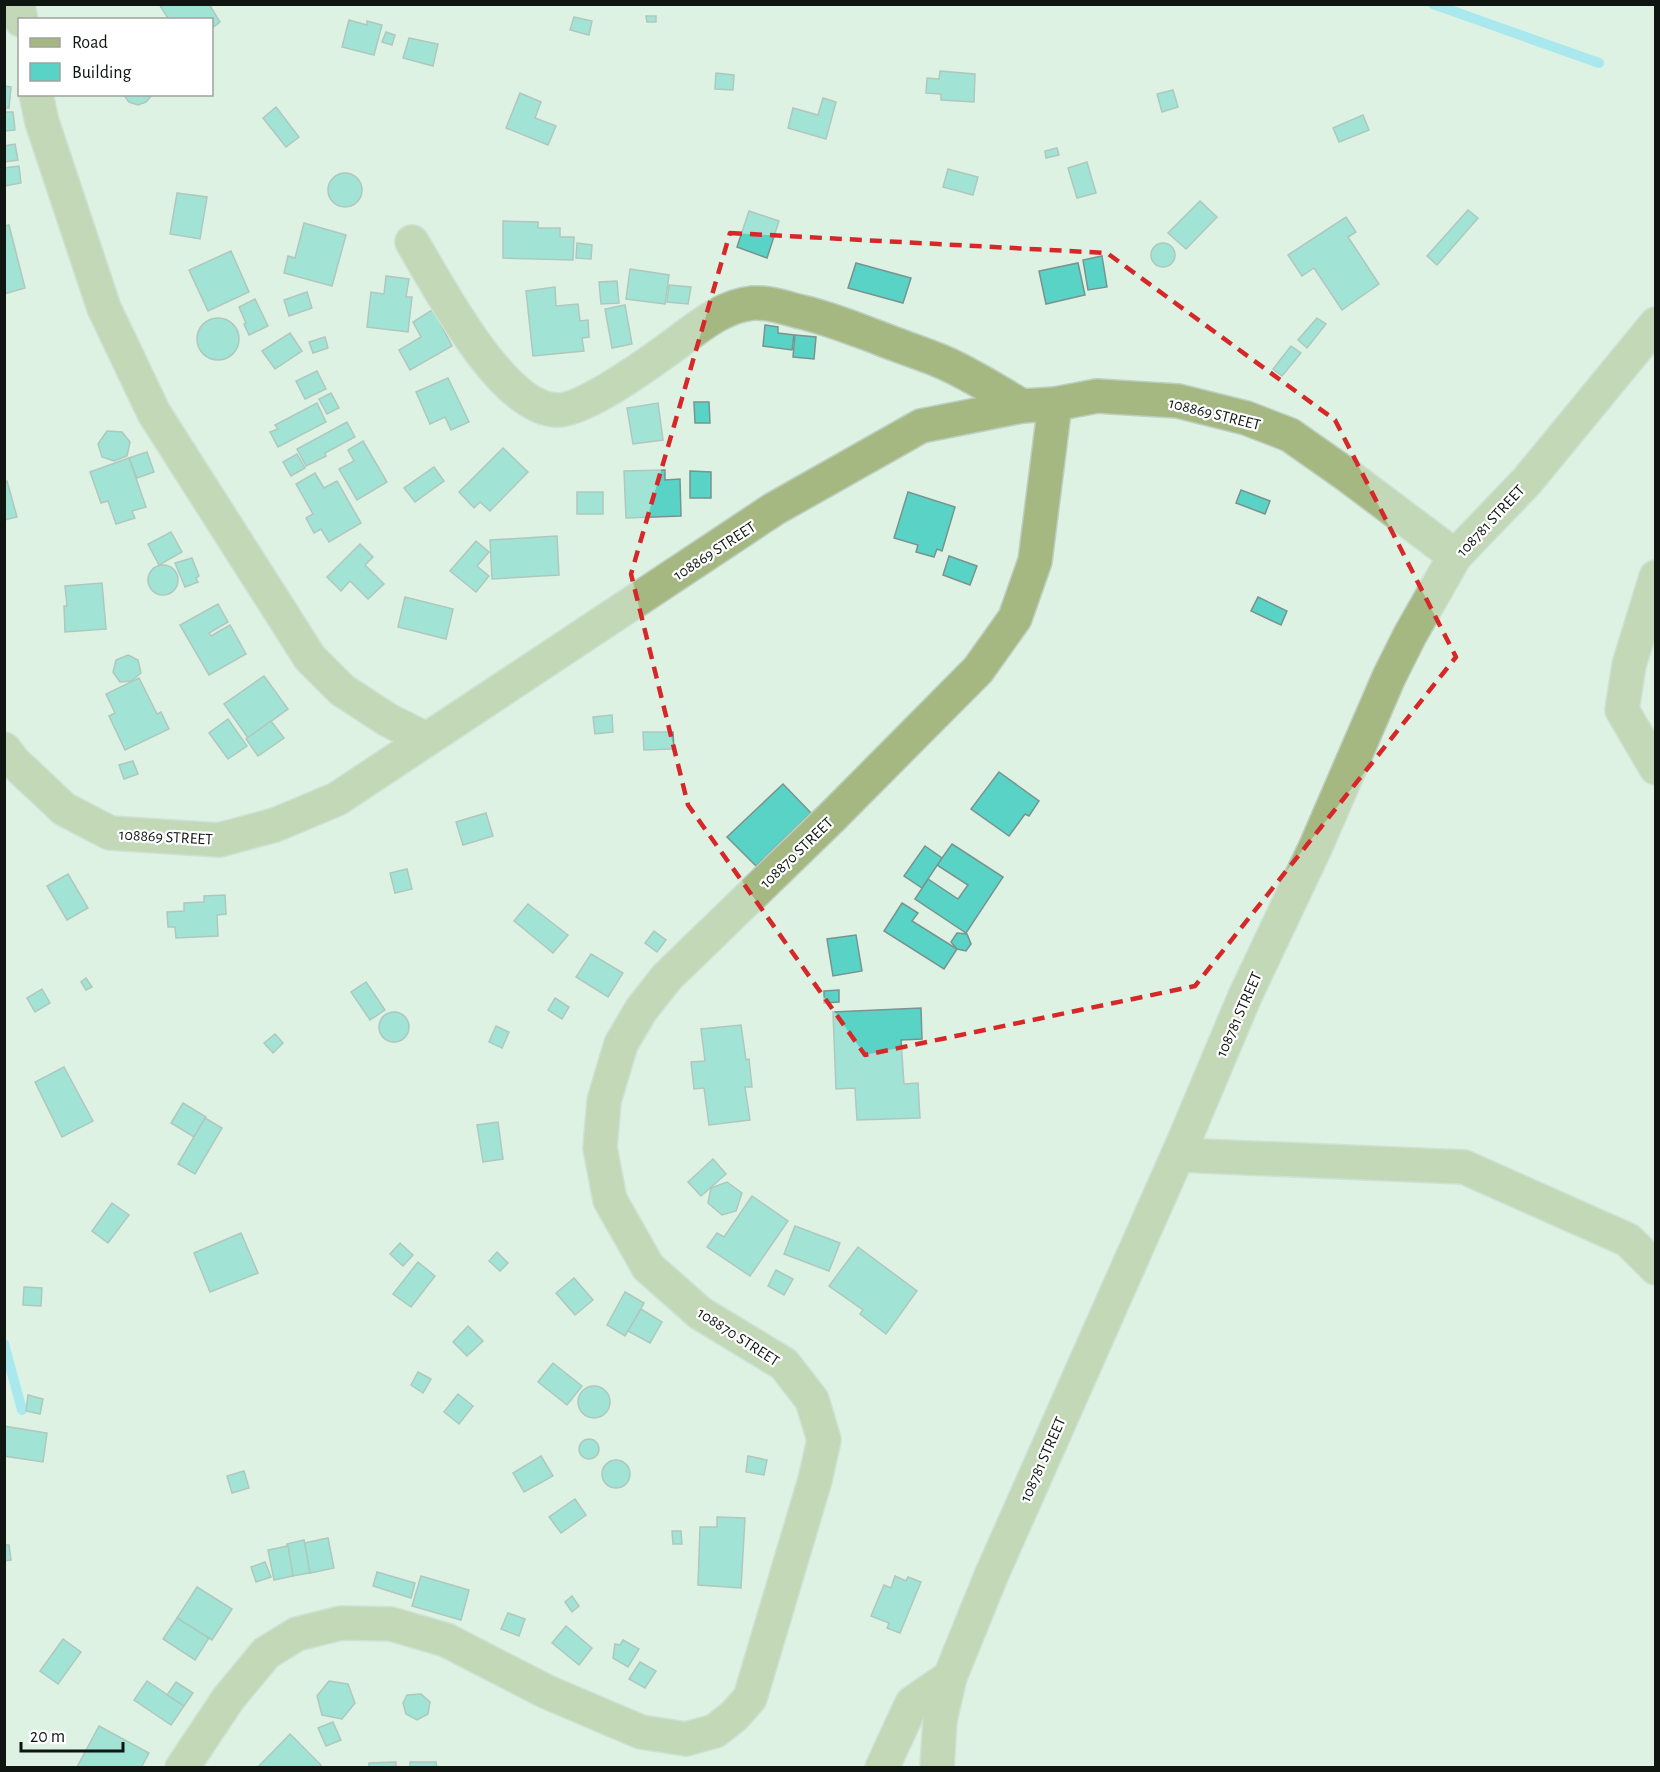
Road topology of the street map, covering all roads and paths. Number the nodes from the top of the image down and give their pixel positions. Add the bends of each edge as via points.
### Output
1 (36, 96) edge
2 (412, 242) dead end
3 (1656, 324) edge
4 (1054, 404) junction
5 (1022, 406) junction
6 (1455, 556) junction
7 (1656, 577) edge
8 (426, 739) junction
9 (4, 749) edge
10 (1656, 768) edge
11 (1178, 1155) junction
12 (1656, 1268) edge
13 (950, 1677) junction
14 (182, 1767) edge
15 (882, 1767) edge
16 (937, 1767) edge

1 - 8 street via 104,308 154,413 310,658 342,690
2 - 5 street via 469,338 513,389 539,406 556,410 576,406 623,381 710,320 736,307 766,303 824,317 946,363
3 - 6 street, 108781 STREET via 1527,481
4 - 5 street, 108869 STREET
4 - 6 street, 108869 STREET via 1097,396 1179,401 1246,418 1290,435
4 - 14 street, 108870 STREET via 1035,561 1015,618 978,670 667,977 621,1044 604,1101 600,1148 610,1200 648,1267 700,1313 784,1364 812,1400 824,1440 750,1698 715,1731 686,1739 641,1732 547,1692 446,1640 391,1624 341,1623 297,1634 266,1653 228,1699
5 - 8 street, 108869 STREET via 921,426 774,510
6 - 11 street, 108781 STREET via 1389,677
7 - 10 street via 1629,665 1622,710
8 - 9 street, 108869 STREET via 337,800 275,825 219,840 110,833 64,809
11 - 12 street via 1464,1167 1628,1240
11 - 13 street, 108781 STREET
13 - 15 street via 912,1703
13 - 16 street, 108781 STREET via 940,1720

